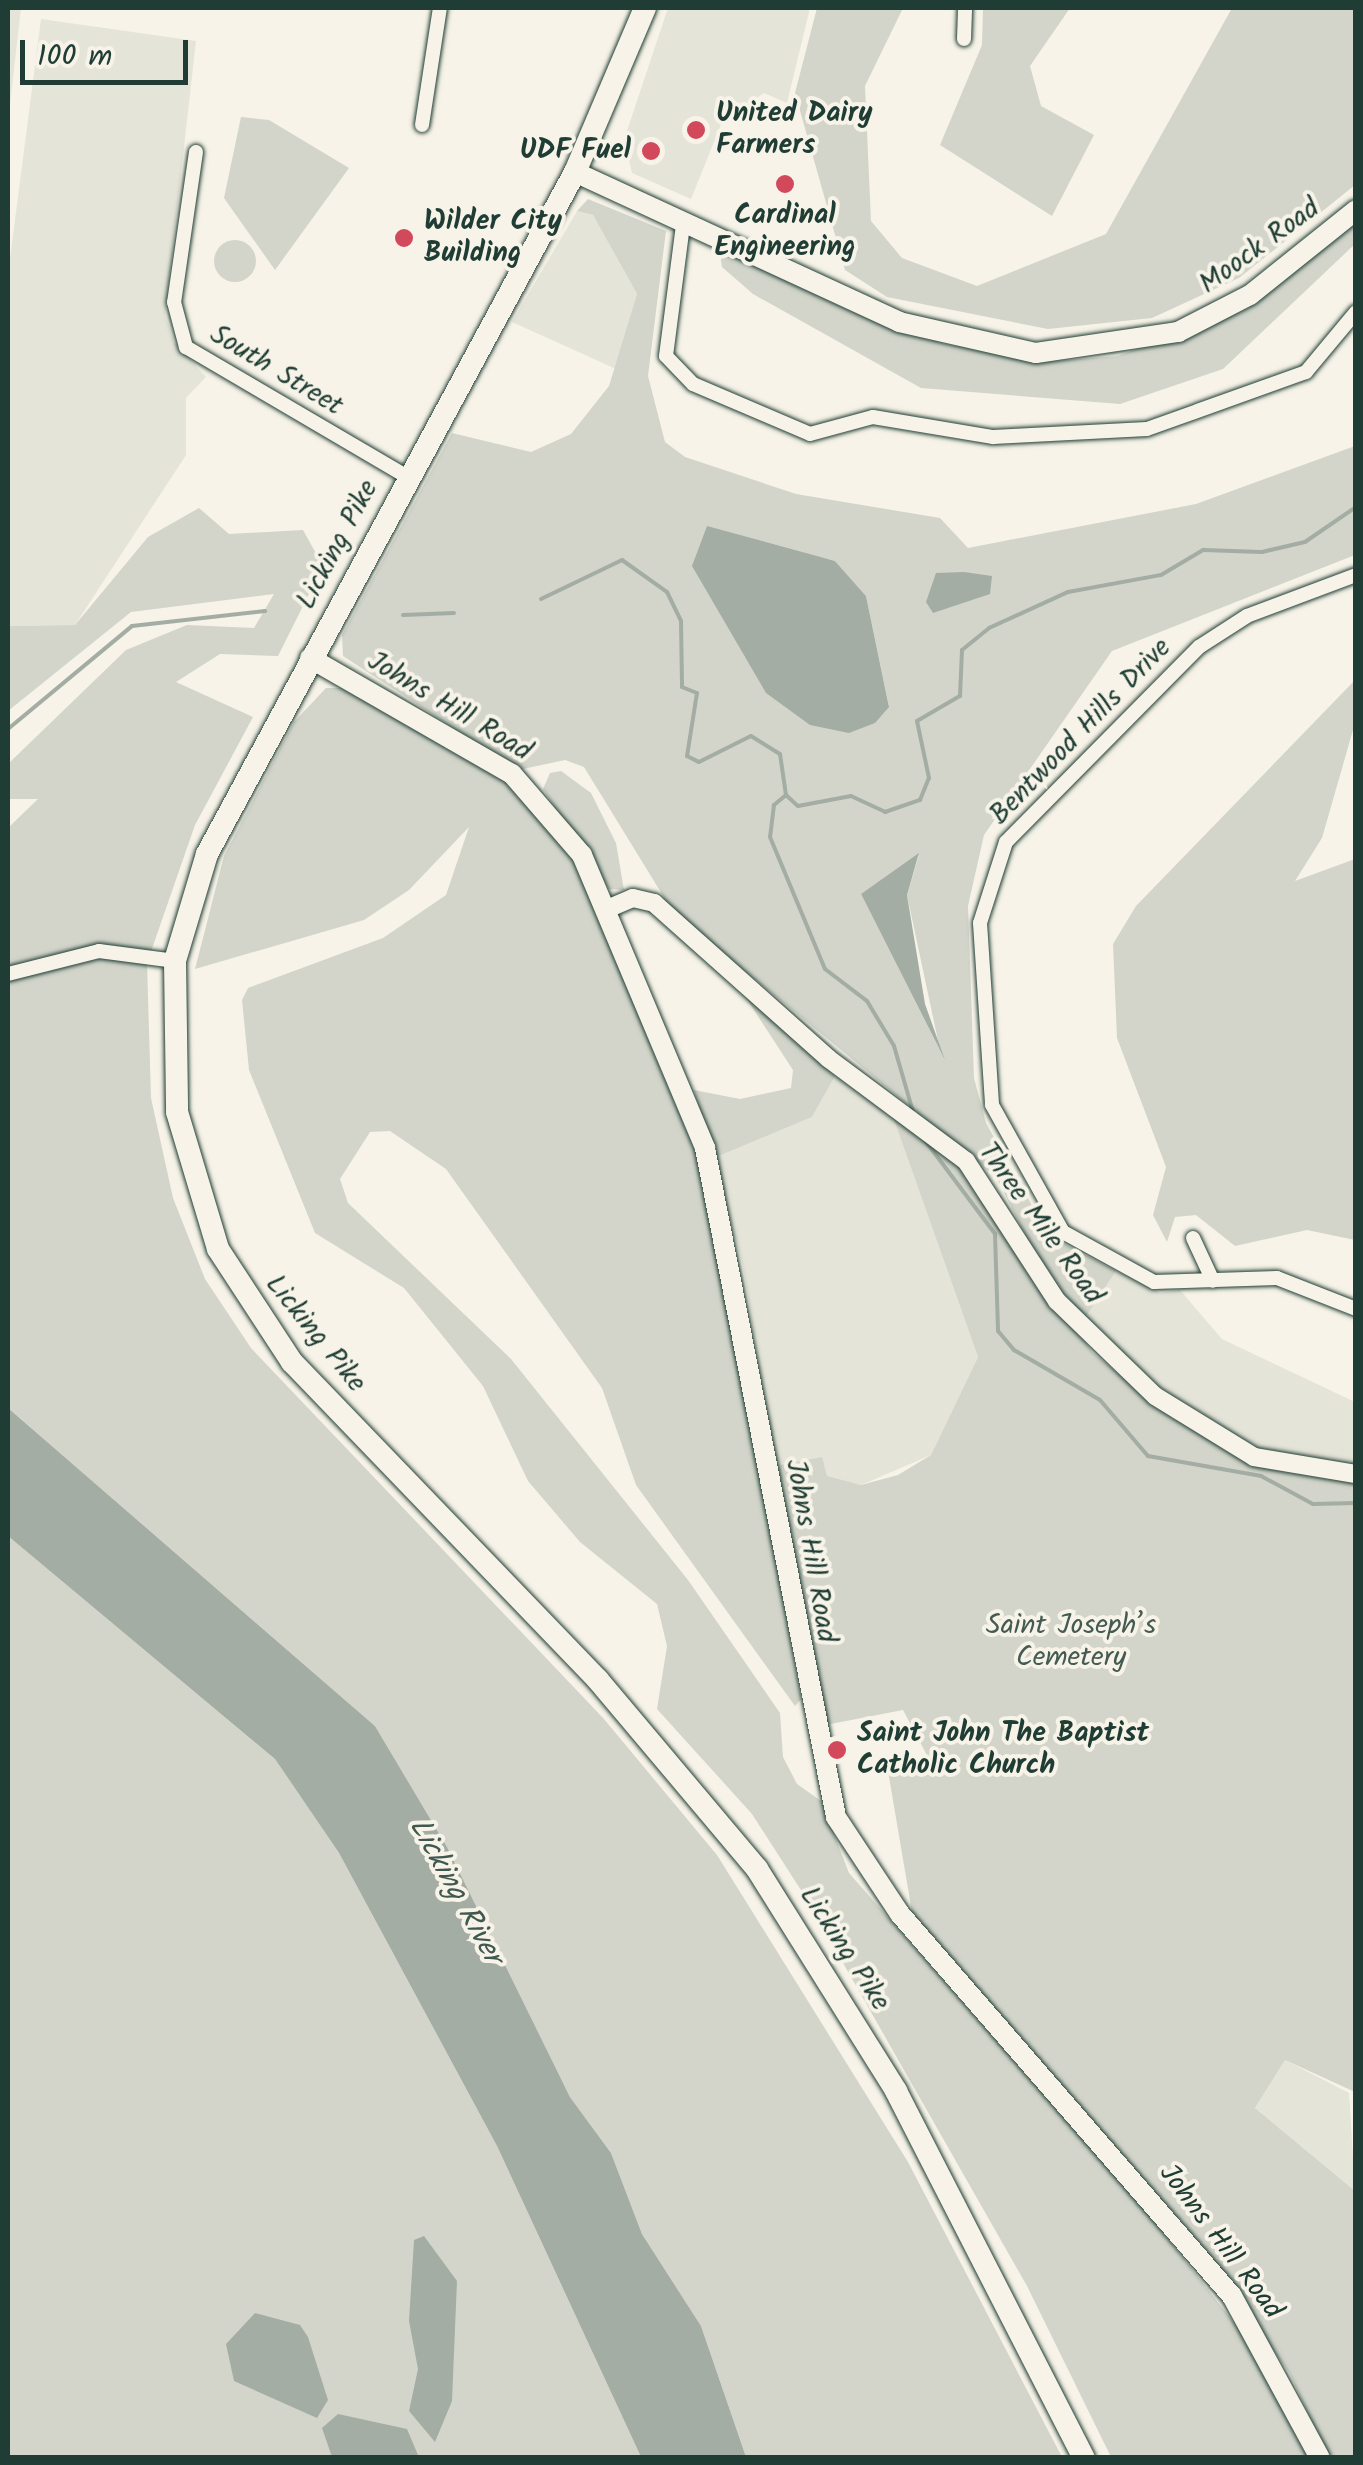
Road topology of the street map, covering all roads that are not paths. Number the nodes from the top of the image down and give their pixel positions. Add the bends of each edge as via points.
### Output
1 (440, 8) edge
2 (644, 8) edge
3 (964, 8) edge
4 (964, 39) dead end
5 (422, 125) dead end
6 (196, 152) dead end
7 (575, 172) junction
8 (1356, 210) edge
9 (683, 225) junction
10 (1356, 312) edge
11 (408, 477) junction
12 (1356, 575) edge
13 (310, 658) junction
14 (607, 910) junction
15 (175, 961) junction
16 (8, 974) edge
17 (1193, 1238) dead end
18 (1214, 1281) junction
19 (1356, 1308) edge
20 (1356, 1474) edge
21 (1084, 2458) edge
22 (1320, 2458) edge

1 - 5 street
2 - 7 main road, Licking Pike
3 - 4 street
6 - 11 street, South Street via 174,302 186,347
7 - 9 main road, Moock Road
7 - 11 main road, Licking Pike
8 - 9 main road, Moock Road via 1214,316 1130,346 1064,354 931,334
9 - 10 street via 666,356 693,384 810,434 886,417 993,437 1147,428 1306,372
11 - 13 main road, Licking Pike
12 - 18 street, Bentwood Hills Drive via 1213,636 1006,842 985,886 990,1095 1021,1170 1059,1227 1088,1250 1154,1282
13 - 14 main road, Johns Hill Road via 512,774 568,834
13 - 15 main road, Licking Pike via 224,814
14 - 20 street, Three Mile Road via 633,898 654,904 950,1147 988,1189 1056,1302 1155,1396 1254,1457
14 - 22 main road, Johns Hill Road via 694,1115 724,1224 836,1817 900,1914 1232,2296 1283,2375
15 - 16 street via 99,950
15 - 21 main road, Licking Pike via 172,1072 184,1150 234,1280 292,1362 598,1680 758,1869 896,2091
17 - 18 street
18 - 19 street, Bentwood Hills Drive via 1277,1278

